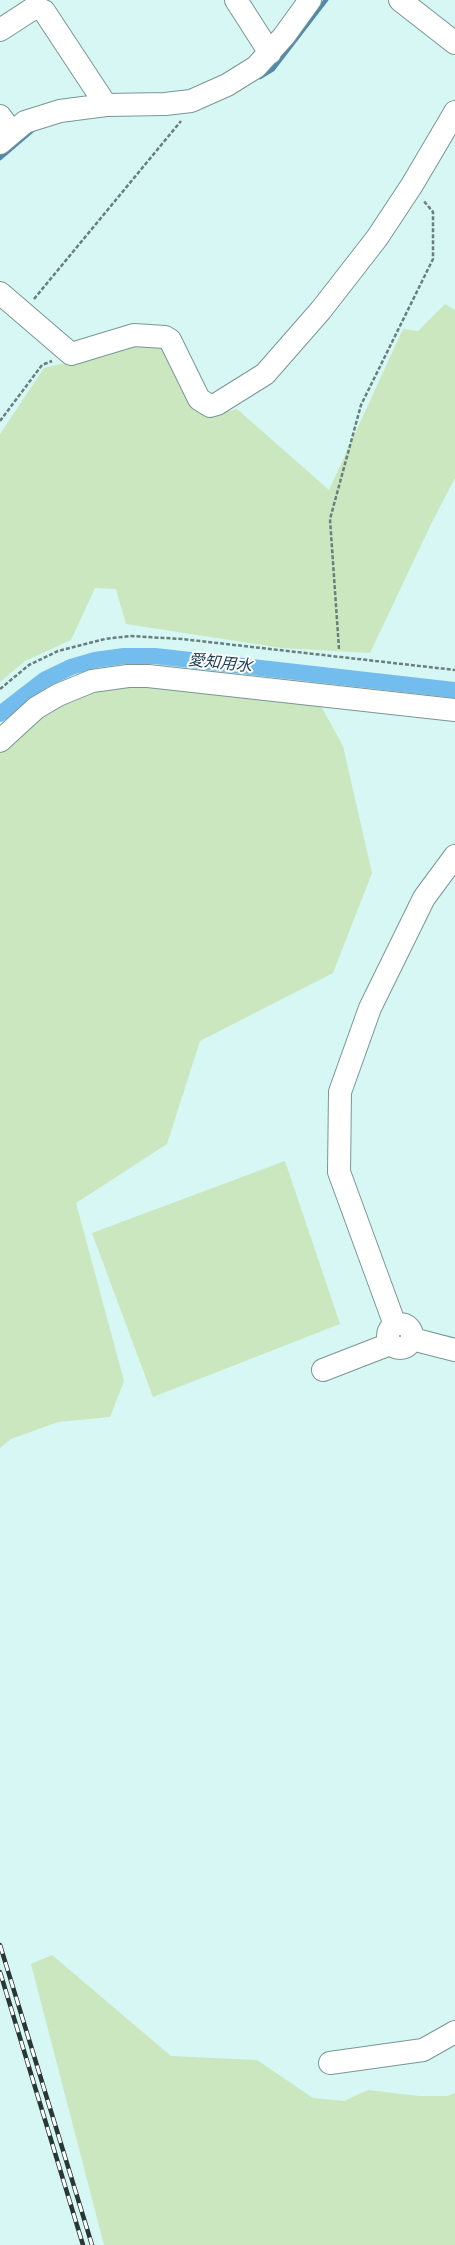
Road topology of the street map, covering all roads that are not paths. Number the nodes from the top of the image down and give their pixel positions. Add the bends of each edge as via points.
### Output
1 (236, 0) edge
2 (310, 0) edge
3 (400, 0) edge
4 (0, 30) edge
5 (455, 43) edge
6 (270, 53) junction
7 (106, 105) junction
8 (455, 112) edge
9 (4, 130) edge
10 (0, 293) edge
11 (455, 710) edge
12 (0, 741) edge
13 (455, 856) edge
14 (392, 1334) junction
15 (455, 1350) edge
16 (324, 1370) dead end
17 (455, 2032) edge
18 (330, 2062) dead end

1 - 6 street
2 - 6 street
3 - 5 street
4 - 7 street via 34,8 44,10
6 - 7 street via 256,67 227,85 192,101
7 - 9 street via 60,111
8 - 10 street via 412,186 377,238 321,310 265,374 218,404 210,406 198,399 170,340 165,337 134,335 71,354
11 - 12 street via 148,676 122,676 92,681 58,694 36,708
13 - 14 street via 424,898 370,1008 340,1092 339,1172
14 - 15 street via 406,1326 411,1331 412,1339
14 - 16 street
17 - 18 street via 423,2050

